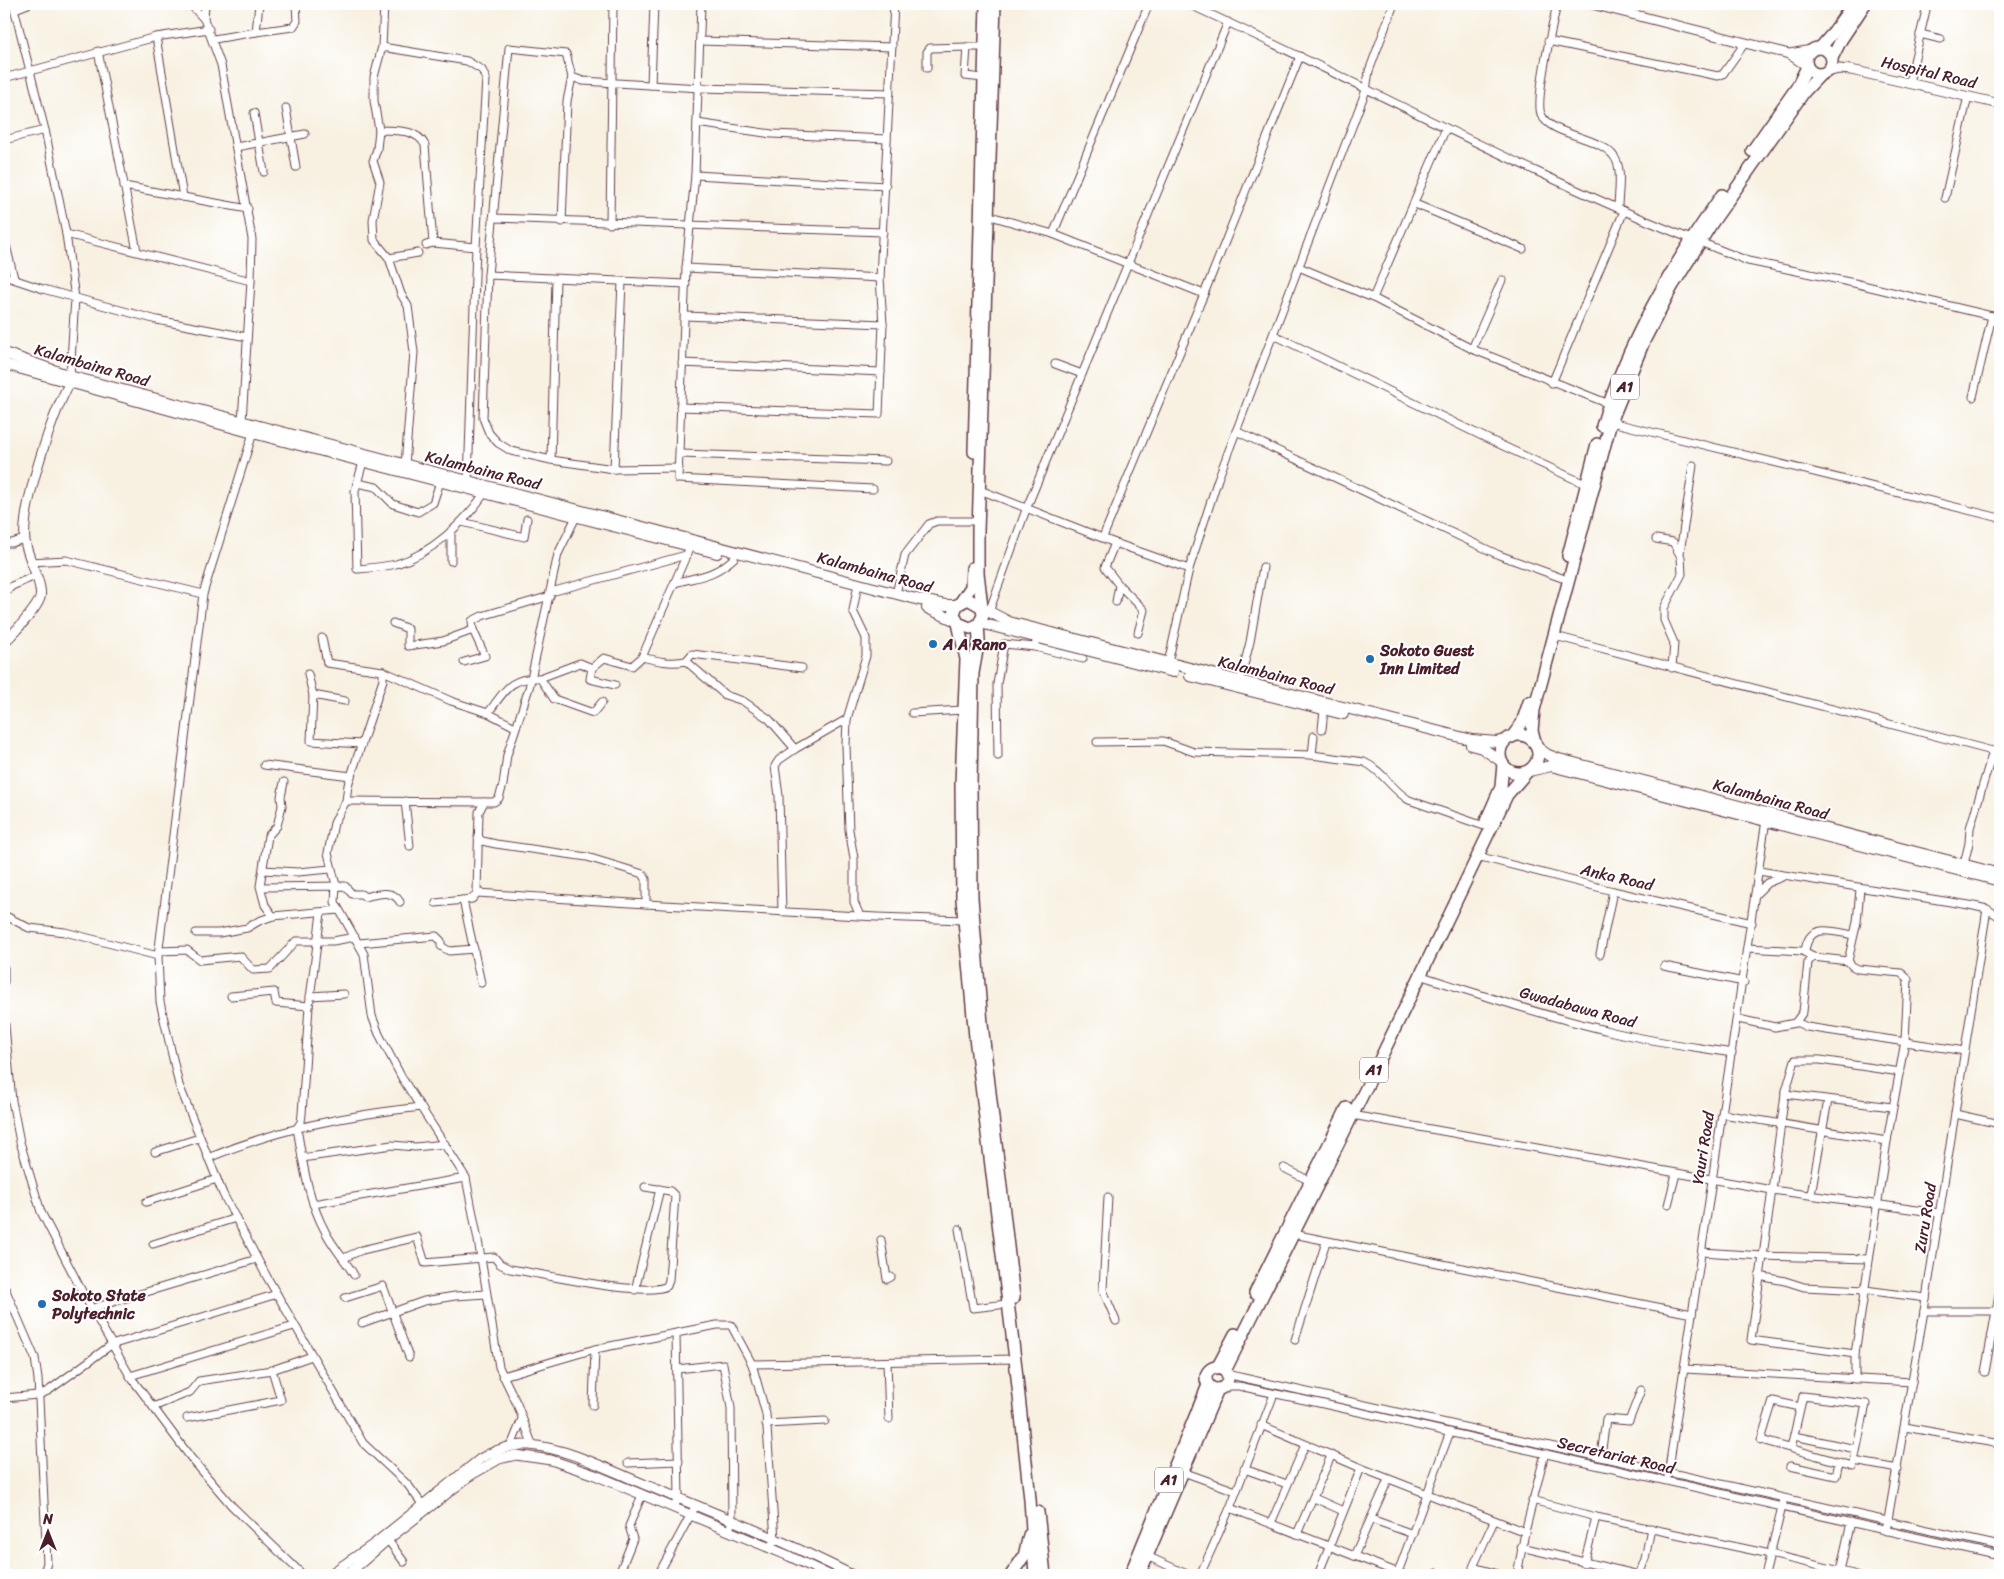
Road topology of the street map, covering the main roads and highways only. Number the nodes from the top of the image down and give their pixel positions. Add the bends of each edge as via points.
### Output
1 (986, 4) edge
2 (995, 4) edge
3 (1854, 4) edge
4 (1865, 4) edge
5 (1816, 49) junction
6 (1832, 58) junction
7 (1805, 65) junction
8 (1824, 73) junction
9 (1695, 241) junction
10 (4, 354) edge
11 (4, 364) edge
12 (71, 379) junction
13 (958, 604) junction
14 (984, 609) junction
15 (957, 622) junction
16 (979, 624) junction
17 (1510, 738) junction
18 (1536, 746) junction
19 (1502, 762) junction
20 (1528, 771) junction
21 (2000, 874) edge
22 (2000, 881) edge
23 (1223, 1371) junction
24 (1217, 1386) junction
25 (1031, 1508) junction
26 (1012, 1575) edge
27 (1035, 1575) edge
28 (1045, 1575) edge
29 (1130, 1575) edge
30 (1139, 1575) edge

1 - 13 main road via 971,587
2 - 14 main road via 978,573
3 - 5 main road
4 - 6 main road
5 - 6 main road via 1827,50
5 - 7 main road via 1806,58
6 - 8 main road via 1831,67
7 - 8 main road via 1812,72
7 - 9 main road, A1 via 1801,80
8 - 9 main road, A1 via 1804,92
9 - 17 main road, A1 via 1644,323 1609,404 1527,711
9 - 18 main road, A1 via 1654,321 1611,422 1534,710 1532,732
10 - 12 main road, Kalambaina Road
11 - 12 main road, Kalambaina Road
12 - 13 main road, Kalambaina Road via 896,594 944,605
12 - 15 main road, Kalambaina Road via 253,433 576,517 688,551 734,558 928,608
13 - 14 main road via 973,600
13 - 15 main road via 954,611
14 - 16 main road
14 - 17 main road, Kalambaina Road via 1009,622 1472,740 1497,742
15 - 16 main road via 966,628
15 - 25 main road via 966,659 961,831 964,920 974,1037
16 - 19 main road via 1036,642 1482,748
16 - 28 main road via 973,673 972,898 982,1024
17 - 18 main road via 1525,736
17 - 19 main road via 1501,749
18 - 20 main road via 1538,758
18 - 21 main road, Kalambaina Road via 1559,759
19 - 20 main road via 1516,773
19 - 23 main road, A1 via 1501,787 1484,826 1415,973 1310,1181
20 - 22 main road via 1551,766
20 - 23 main road, A1 via 1506,795 1352,1115
23 - 24 main road via 1228,1379
23 - 24 main road via 1211,1369 1207,1374
24 - 29 main road, A1
24 - 30 main road, A1
25 - 26 main road via 1026,1549
25 - 27 main road

